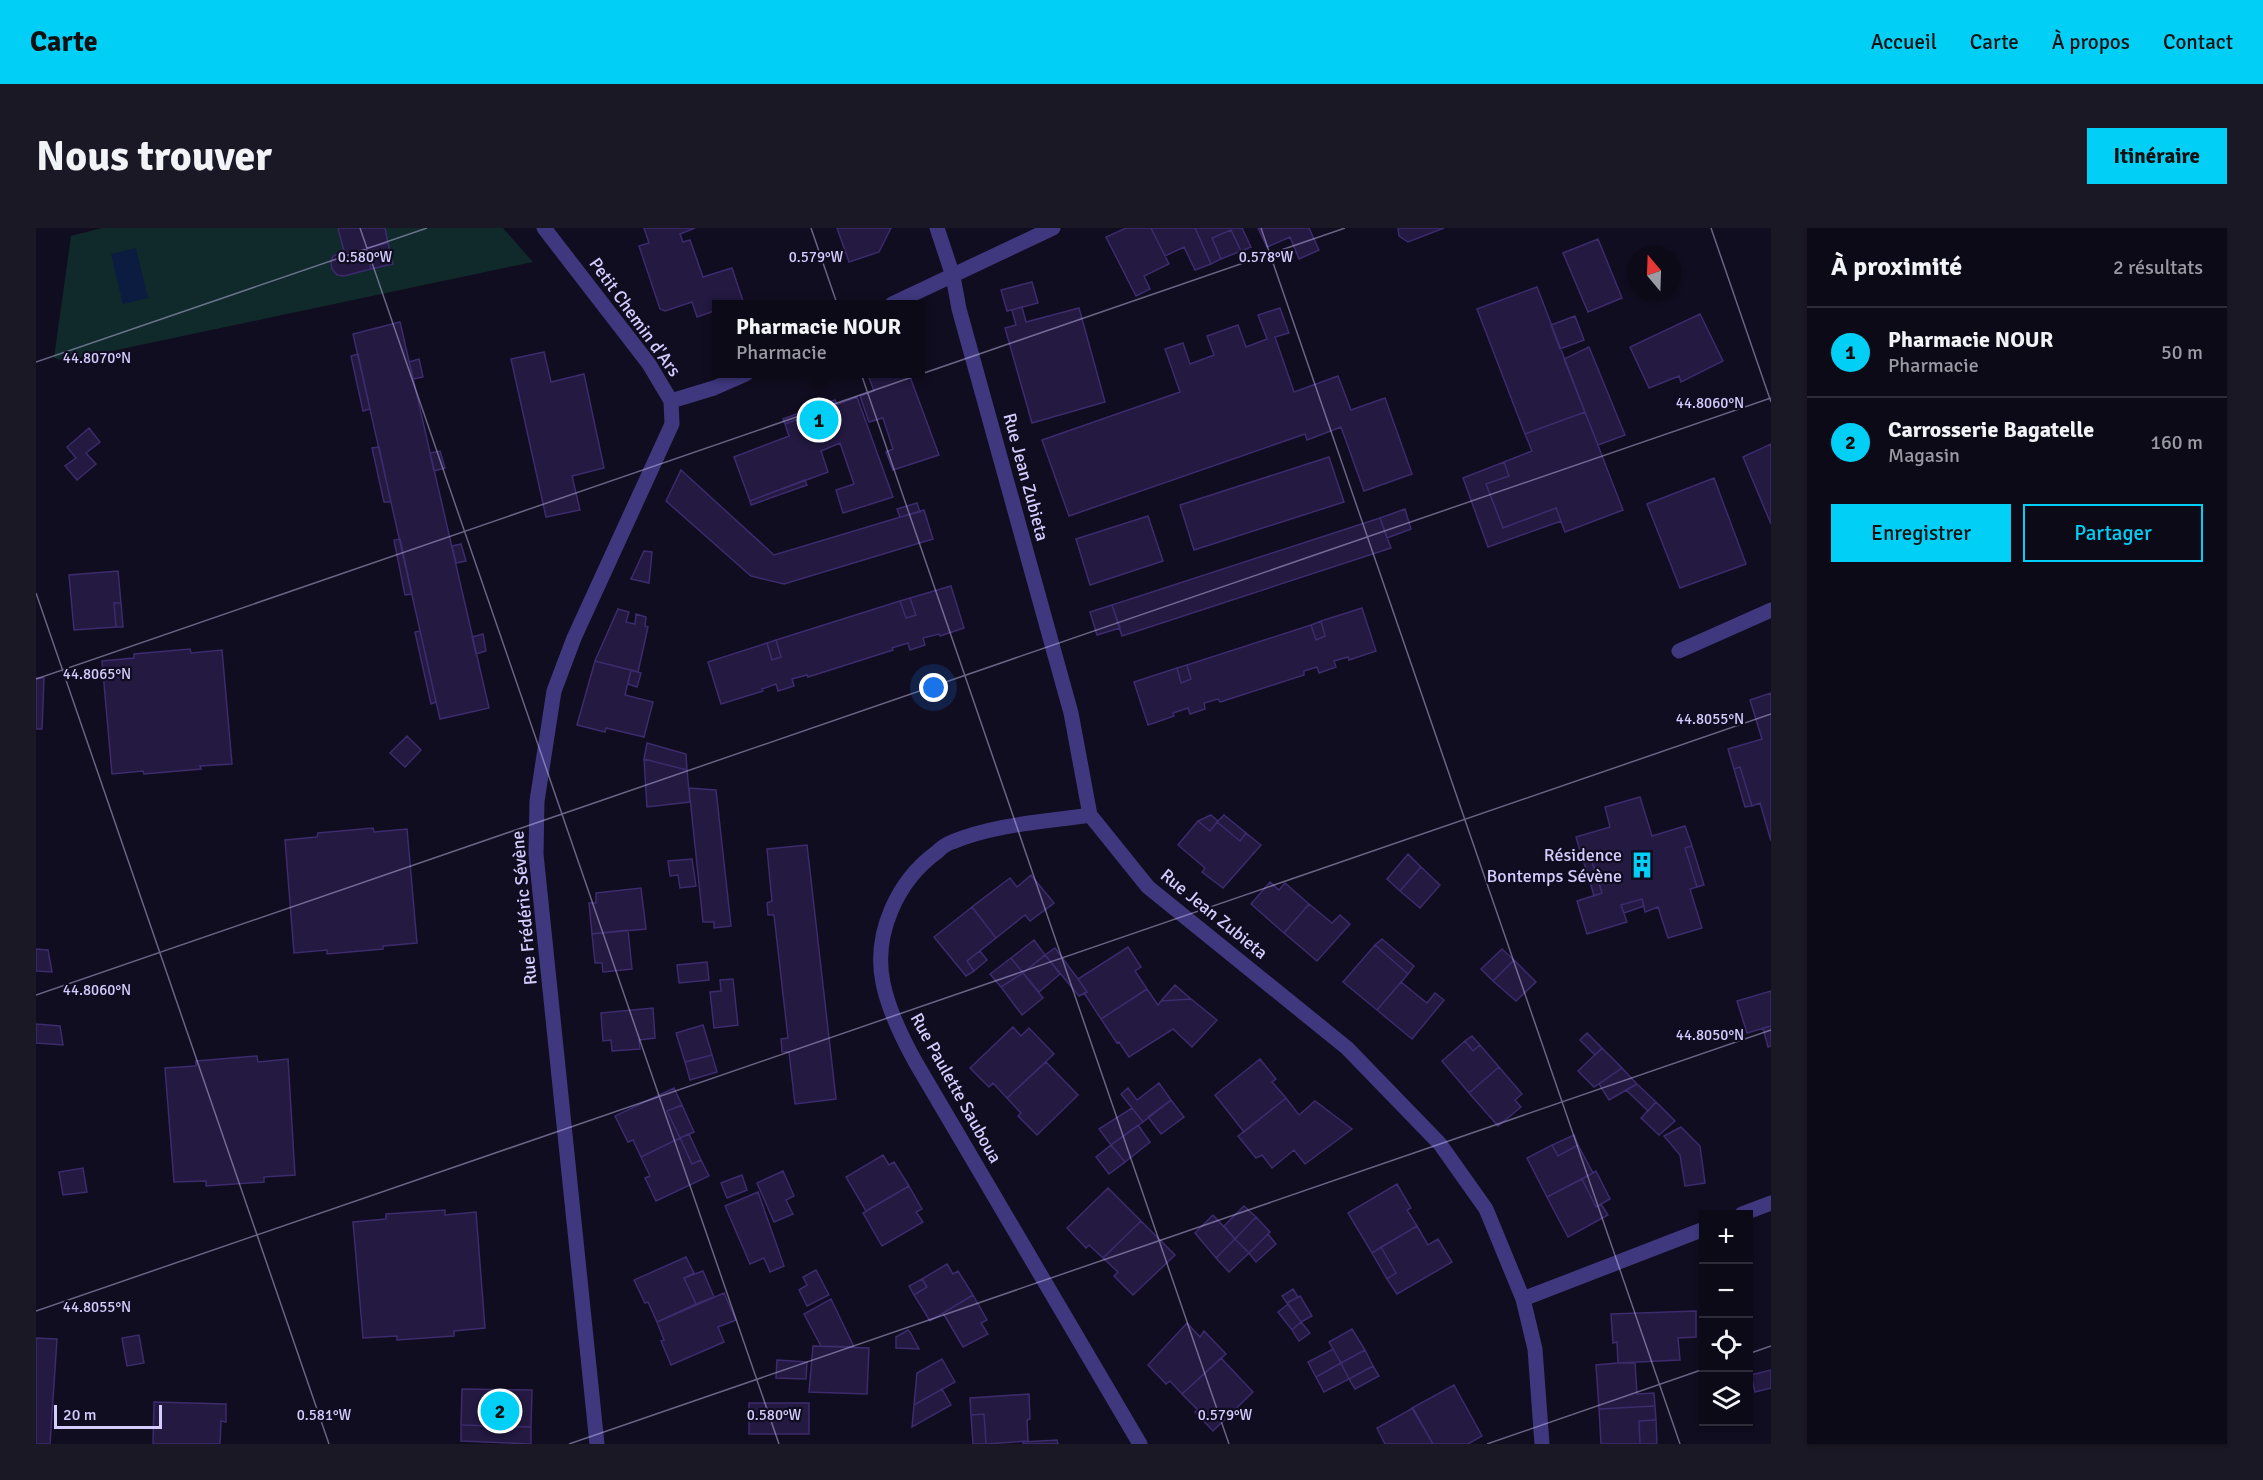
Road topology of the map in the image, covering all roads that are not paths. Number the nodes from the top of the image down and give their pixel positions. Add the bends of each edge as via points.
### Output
1 (544, 228) edge
2 (937, 228) edge
3 (1053, 228) edge
4 (953, 276) junction
5 (901, 300) edge
6 (737, 378) edge
7 (671, 401) junction
8 (1771, 610) edge
9 (1680, 651) dead end
10 (1090, 815) junction
11 (1771, 1203) edge
12 (1753, 1210) edge
13 (1699, 1231) edge
14 (1523, 1299) junction
15 (597, 1444) edge
16 (1140, 1444) edge
17 (1542, 1444) edge

1 - 7 street, Petit Chemin d'Ars via 650,364
2 - 4 street, Rue Jean Zubieta
3 - 4 street
4 - 5 street
4 - 10 street, Rue Jean Zubieta via 1071,713
6 - 7 street
7 - 15 street, Rue Frédéric Sévène via 672,424 574,638 554,691 537,801 536,854
8 - 9 street
10 - 14 street, Rue Jean Zubieta via 1148,887 1347,1047 1440,1144 1486,1209
10 - 16 street, Rue Paulette Sauboua via 994,829 950,842 921,863 897,893 881,964 890,1008 902,1039
11 - 12 street
13 - 14 street
14 - 17 street, Rue Jean Zubieta via 1535,1349

